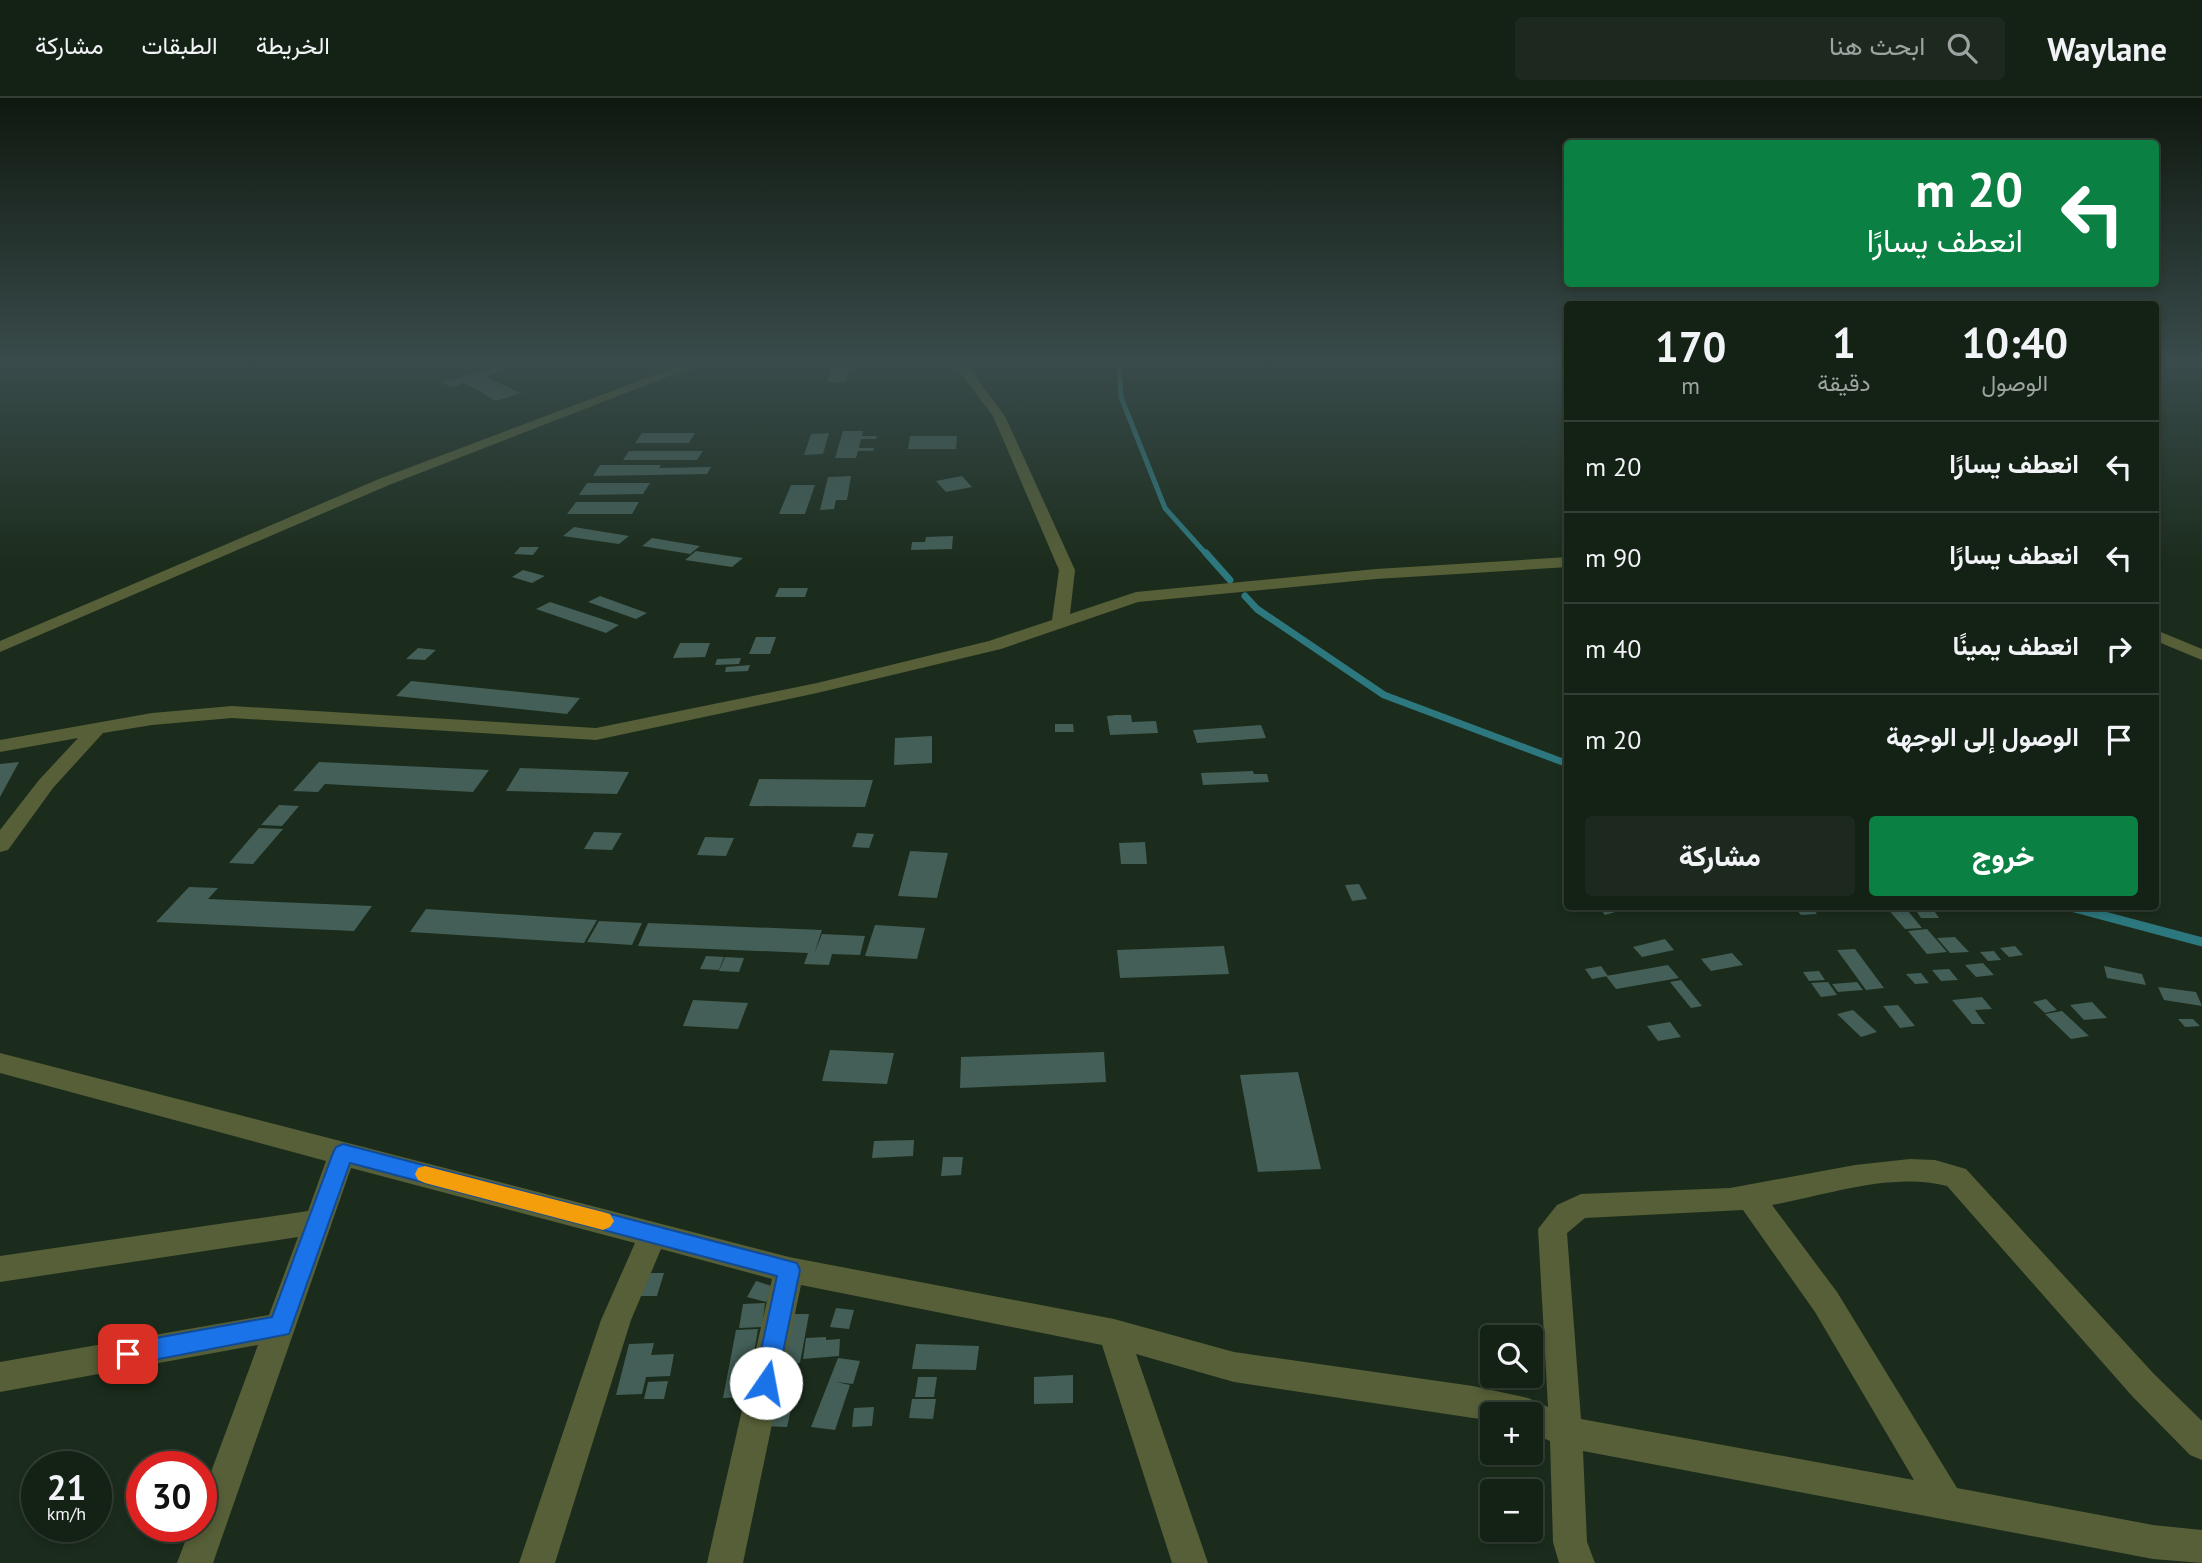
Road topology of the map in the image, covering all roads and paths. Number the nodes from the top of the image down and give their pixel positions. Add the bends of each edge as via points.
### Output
1 (517, 431) edge
2 (1006, 431) edge
3 (1564, 562) edge
4 (1060, 622) junction
5 (2159, 636) edge
6 (0, 647) edge
7 (2202, 654) edge
8 (97, 729) junction
9 (0, 746) edge
10 (0, 845) edge
11 (0, 1063) edge
12 (343, 1153) junction
13 (1750, 1198) junction
14 (318, 1222) junction
15 (653, 1234) junction
16 (0, 1269) edge
17 (789, 1270) junction
18 (281, 1327) junction
19 (1114, 1333) junction
20 (0, 1377) edge
21 (1480, 1403) edge
22 (1543, 1421) edge
23 (1566, 1432) junction
24 (2202, 1444) edge
25 (1945, 1500) junction
26 (2202, 1547) edge
27 (195, 1563) edge
28 (537, 1563) edge
29 (725, 1563) edge
30 (1190, 1563) edge
31 (1577, 1563) edge

1 - 6 street via 384,482
2 - 4 street via 1067,570
3 - 4 street via 1376,574 1136,597
4 - 8 street via 995,645 596,734 232,712
5 - 7 street
8 - 9 street
8 - 10 street
11 - 12 street
12 - 14 street
12 - 15 street
13 - 23 street via 1581,1206 1552,1228
13 - 24 street via 1902,1171 1938,1170 1956,1177
13 - 25 street via 1826,1302
14 - 16 street
14 - 18 street
15 - 17 street
15 - 28 street via 616,1320
17 - 19 street
17 - 29 street
18 - 20 street
18 - 27 street
19 - 21 street via 1234,1367
19 - 30 street
22 - 23 street
23 - 25 street
23 - 31 street via 1570,1542
25 - 26 street via 2153,1542

